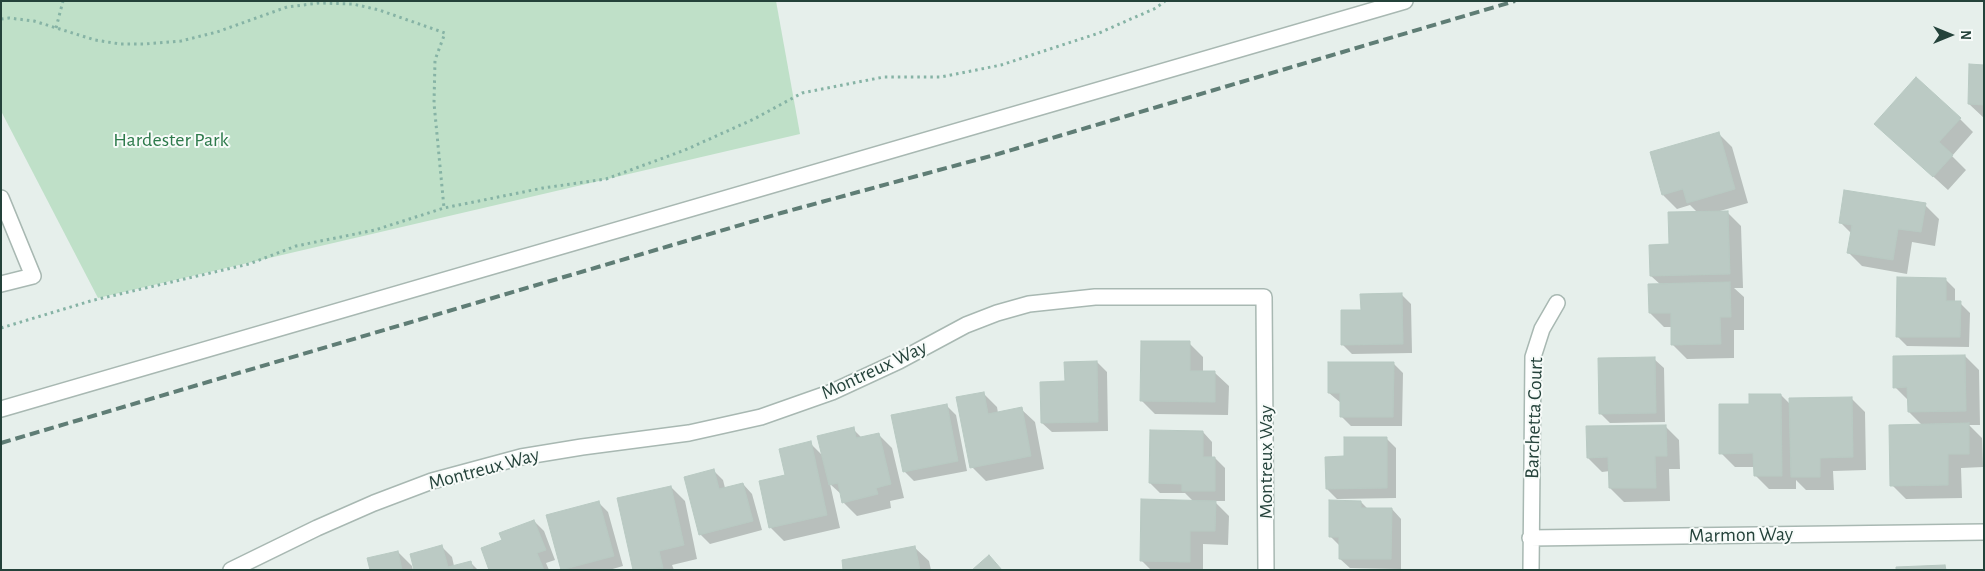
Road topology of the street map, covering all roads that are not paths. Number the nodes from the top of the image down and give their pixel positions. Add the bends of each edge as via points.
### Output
1 (1406, 1) edge
2 (1, 198) edge
3 (1, 284) edge
4 (1557, 303) dead end
5 (1, 409) edge
6 (1984, 532) edge
7 (1530, 538) junction
8 (231, 570) edge
9 (1266, 570) edge
10 (1531, 570) edge

1 - 5 street
2 - 3 street via 33,276
4 - 7 street, Barchetta Court via 1542,329 1533,357
6 - 7 street, Marmon Way
7 - 10 street
8 - 9 street, Montreux Way via 342,517 432,482 521,457 689,433 761,417 832,392 966,325 997,313 1029,304 1095,297 1264,297

